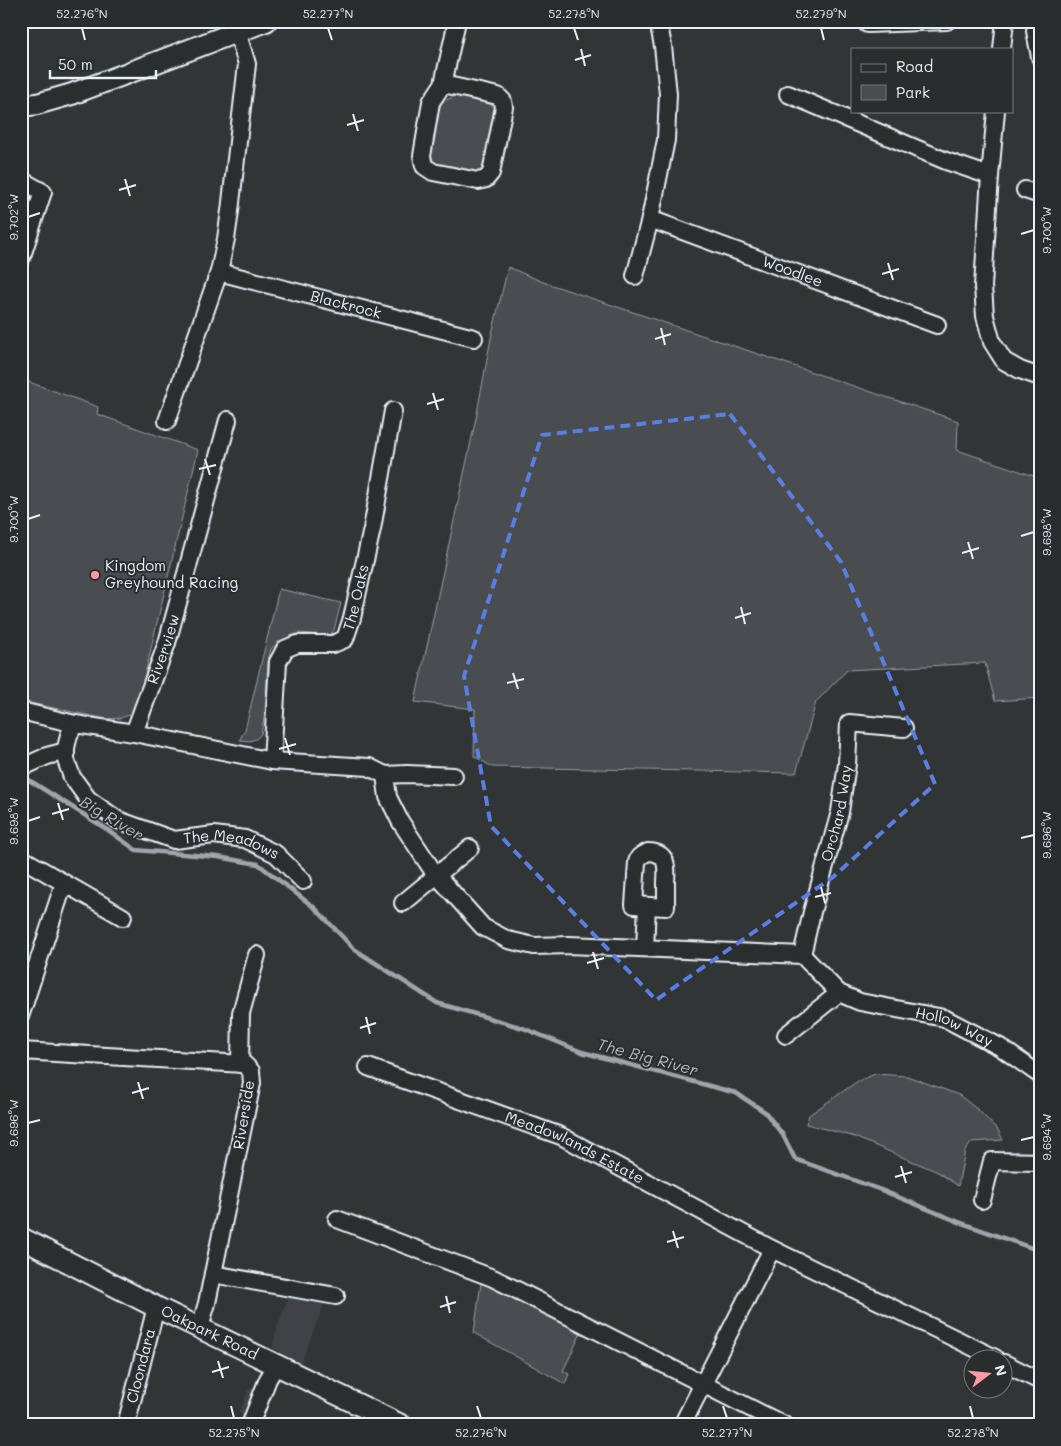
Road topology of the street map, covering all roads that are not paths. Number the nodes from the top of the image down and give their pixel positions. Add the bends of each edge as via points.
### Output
1 (266, 21) edge
2 (457, 21) edge
3 (658, 21) edge
4 (947, 21) edge
5 (1005, 21) edge
6 (1036, 21) edge
7 (867, 24) dead end
8 (238, 31) junction
9 (1002, 48) edge
10 (1040, 57) edge
11 (443, 84) junction
12 (788, 94) dead end
13 (21, 106) edge
14 (996, 112) edge
15 (990, 176) junction
16 (21, 180) edge
17 (650, 219) junction
18 (21, 258) edge
19 (219, 272) junction
20 (635, 276) dead end
21 (937, 325) dead end
22 (474, 338) dead end
23 (1040, 377) edge
24 (393, 411) dead end
25 (167, 420) dead end
26 (228, 420) dead end
27 (21, 711) edge
28 (75, 724) junction
29 (904, 728) dead end
30 (134, 733) junction
31 (66, 751) junction
32 (272, 761) junction
33 (22, 768) edge
34 (385, 775) junction
35 (454, 776) dead end
36 (470, 848) dead end
37 (21, 858) edge
38 (437, 875) junction
39 (303, 881) dead end
40 (64, 883) junction
41 (403, 903) dead end
42 (647, 906) dead end
43 (123, 917) dead end
44 (645, 948) junction
45 (257, 955) dead end
46 (802, 955) junction
47 (839, 993) junction
48 (21, 1014) edge
49 (786, 1035) dead end
50 (21, 1051) edge
51 (240, 1064) junction
52 (368, 1067) dead end
53 (1040, 1075) edge
54 (1040, 1162) edge
55 (982, 1200) dead end
56 (337, 1219) dead end
57 (21, 1238) edge
58 (772, 1249) junction
59 (213, 1274) junction
60 (336, 1296) dead end
61 (156, 1307) junction
62 (200, 1327) junction
63 (975, 1348) edge
64 (277, 1364) junction
65 (1014, 1368) edge
66 (1040, 1381) edge
67 (703, 1383) junction
68 (126, 1425) edge
69 (250, 1425) edge
70 (401, 1425) edge
71 (682, 1425) edge
72 (784, 1425) edge

1 - 8 main road
2 - 11 street
3 - 17 street via 668,94 666,140
4 - 7 street
5 - 9 street
6 - 10 street
8 - 13 main road via 72,94
8 - 19 street via 247,64 230,211
11 - 11 street via 431,102 422,156 424,166 433,172 478,181 486,178 491,173 503,101 498,96
12 - 15 street via 946,161
14 - 15 street
15 - 23 street via 983,286 985,316 992,342 1004,361
16 - 18 street via 43,192
17 - 20 street
17 - 21 street, Woodlee
19 - 22 street, Blackrock
19 - 25 street
24 - 32 street, The Oaks via 370,538 345,639 333,644 297,644 285,649 278,662
26 - 30 street, Riverview via 167,642
27 - 28 street
28 - 30 street
28 - 31 street
29 - 46 street, Orchard Way via 849,723 840,812
30 - 32 street
31 - 33 street
31 - 39 street, The Meadows via 72,777 88,799 118,820 174,840 214,835 245,839 276,854
32 - 34 street via 369,767
34 - 35 street
34 - 38 street via 388,797 400,821
36 - 38 street
37 - 40 street
38 - 41 street
38 - 44 street via 483,927 508,940 534,946
40 - 43 street
40 - 48 street
42 - 44 street
44 - 46 street
45 - 51 street via 240,1013
46 - 47 street
47 - 49 street
47 - 53 street, Hollow Way via 860,1002 944,1018 1000,1047
50 - 51 street, Riverside
51 - 59 street, Riverside via 251,1071 252,1083
52 - 58 street, Meadowlands Estate via 561,1136
54 - 55 street via 992,1161
56 - 67 street via 493,1278
57 - 61 main road, Oakpark Road
58 - 63 street, Meadowlands Estate
58 - 67 street
59 - 60 street
59 - 62 street, Riverside
61 - 62 main road, Oakpark Road
61 - 68 street, Cloondara
62 - 64 main road, Oakpark Road
64 - 69 street
64 - 70 main road, Oakpark Road
65 - 66 street
67 - 71 street
67 - 72 street

